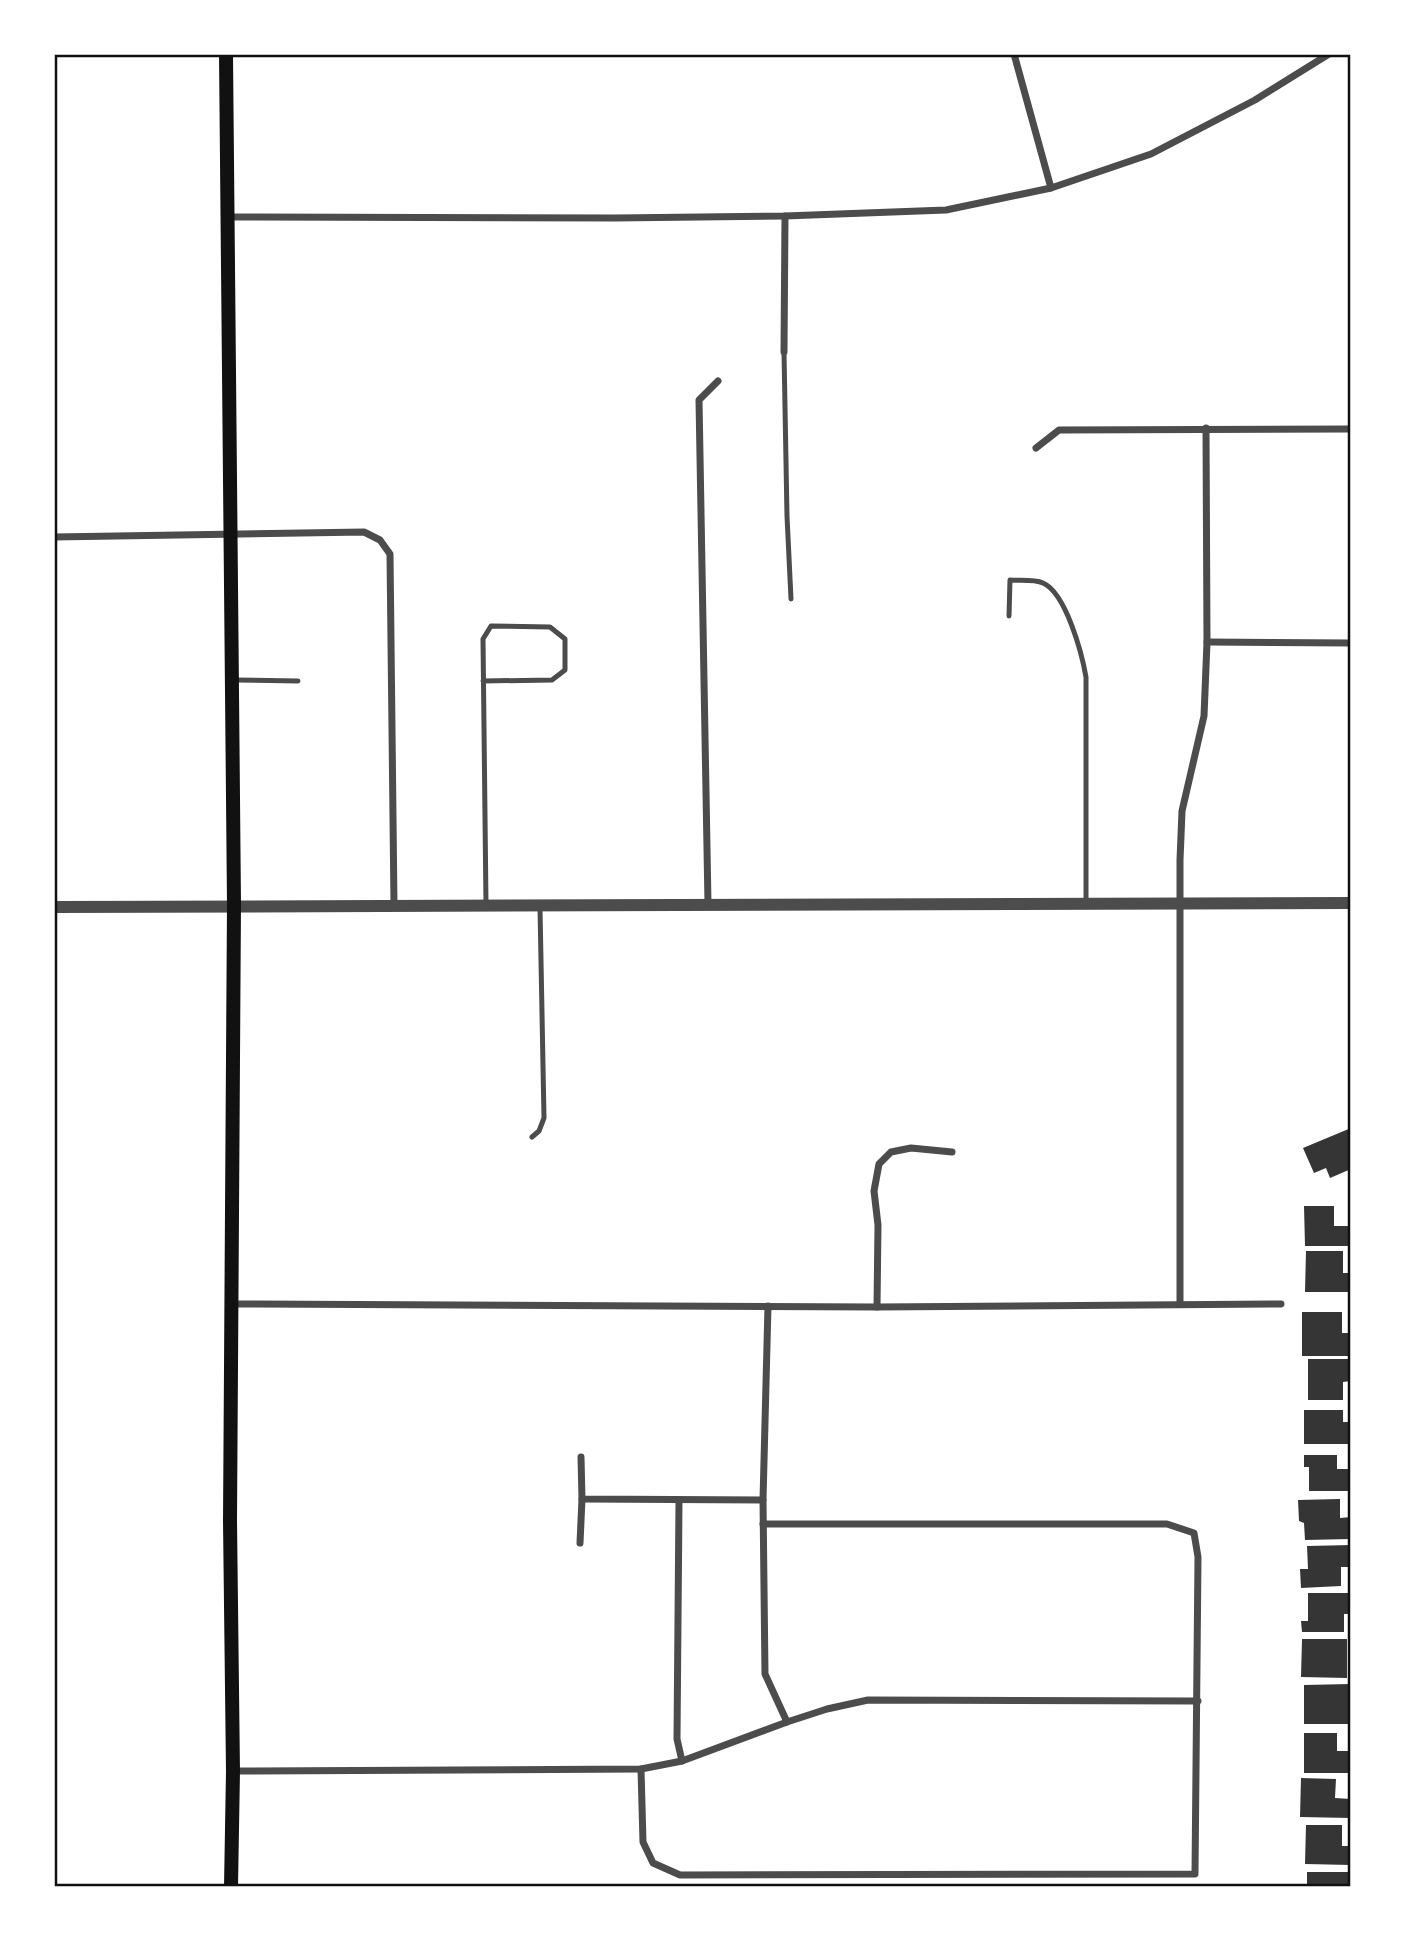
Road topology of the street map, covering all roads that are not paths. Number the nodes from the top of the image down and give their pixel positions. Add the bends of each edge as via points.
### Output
1 (226, 54) edge
2 (1014, 54) edge
3 (1329, 54) edge
4 (1051, 188) junction
5 (785, 216) junction
6 (227, 217) junction
7 (784, 352) joint
8 (718, 381) dead end
9 (1206, 428) junction
10 (1351, 429) edge
11 (1036, 448) dead end
12 (230, 534) junction
13 (54, 537) edge
14 (791, 599) dead end
15 (1009, 616) dead end
16 (1207, 642) junction
17 (1351, 643) edge
18 (232, 680) junction
19 (298, 681) dead end
20 (483, 681) junction
21 (1086, 902) junction
22 (1180, 903) junction
23 (1351, 903) edge
24 (234, 904) junction
25 (540, 904) junction
26 (708, 904) junction
27 (394, 905) junction
28 (486, 905) junction
29 (54, 906) edge
30 (532, 1137) dead end
31 (952, 1152) dead end
32 (232, 1304) junction
33 (1180, 1304) junction
34 (1281, 1304) dead end
35 (768, 1306) junction
36 (877, 1307) junction
37 (581, 1457) dead end
38 (582, 1499) junction
39 (763, 1500) junction
40 (679, 1501) junction
41 (763, 1524) junction
42 (580, 1543) dead end
43 (1198, 1701) junction
44 (787, 1722) junction
45 (682, 1761) junction
46 (641, 1769) junction
47 (233, 1771) junction
48 (231, 1887) edge

1 - 6 main road
2 - 4 street
3 - 4 street via 1152,155
4 - 5 street via 946,211
5 - 6 street
5 - 7 street
6 - 12 main road
7 - 14 lane
8 - 26 street via 699,400
9 - 10 street
9 - 11 street via 1059,430
9 - 16 street
12 - 13 street
12 - 18 main road
12 - 27 street via 364,532 380,540 390,554
15 - 21 lane via 1010,580 1043,583 1074,629 1083,658
16 - 17 street
16 - 22 street via 1203,716 1182,811
18 - 19 lane
18 - 24 main road
20 - 20 lane via 483,639 491,626 550,627 565,639 565,670 552,680
20 - 28 lane
21 - 22 street
21 - 26 street
22 - 23 street
22 - 33 street
24 - 27 street
24 - 29 street
24 - 32 main road
25 - 26 street
25 - 28 street
25 - 30 lane via 544,1118
27 - 28 street
31 - 36 street via 911,1147 891,1153 878,1164 874,1191
32 - 35 street
32 - 47 main road
33 - 34 street
33 - 36 street
35 - 36 street
35 - 39 street
37 - 38 street
38 - 40 street
38 - 42 street
39 - 40 street
39 - 41 street
40 - 45 street via 677,1739
41 - 43 street via 1167,1524 1194,1533
41 - 44 street via 765,1674
43 - 44 street via 867,1700
43 - 46 street via 1195,1874 680,1875 653,1863 643,1842
44 - 45 street
45 - 46 street
46 - 47 street
47 - 48 main road

